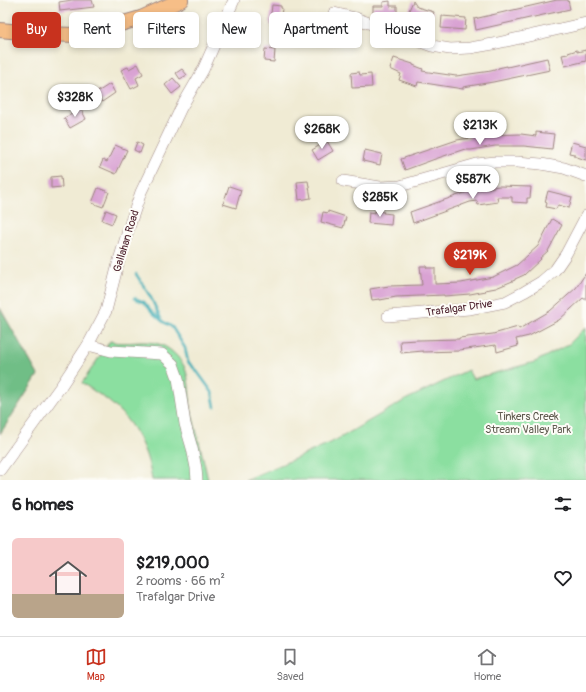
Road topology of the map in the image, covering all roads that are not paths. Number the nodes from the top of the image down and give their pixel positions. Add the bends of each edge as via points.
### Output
1 (181, 0) edge
2 (234, 0) edge
3 (362, 20) edge
4 (586, 23) edge
5 (0, 30) edge
6 (586, 176) edge
7 (343, 181) dead end
8 (586, 216) edge
9 (388, 316) dead end
10 (88, 345) junction
11 (0, 470) edge
12 (197, 480) edge

1 - 5 main road via 141,18 76,35
2 - 10 street, Gallahan Road via 203,70 181,108 142,192 131,220 106,311
3 - 4 street via 432,46 450,49 493,44
6 - 7 street via 564,168 541,164 495,162 478,164 400,186 380,187
8 - 9 street, Trafalgar Drive via 555,270 541,282 511,299 469,309
10 - 11 street, Gallahan Road
10 - 12 street via 111,351 162,354 173,364 178,378

